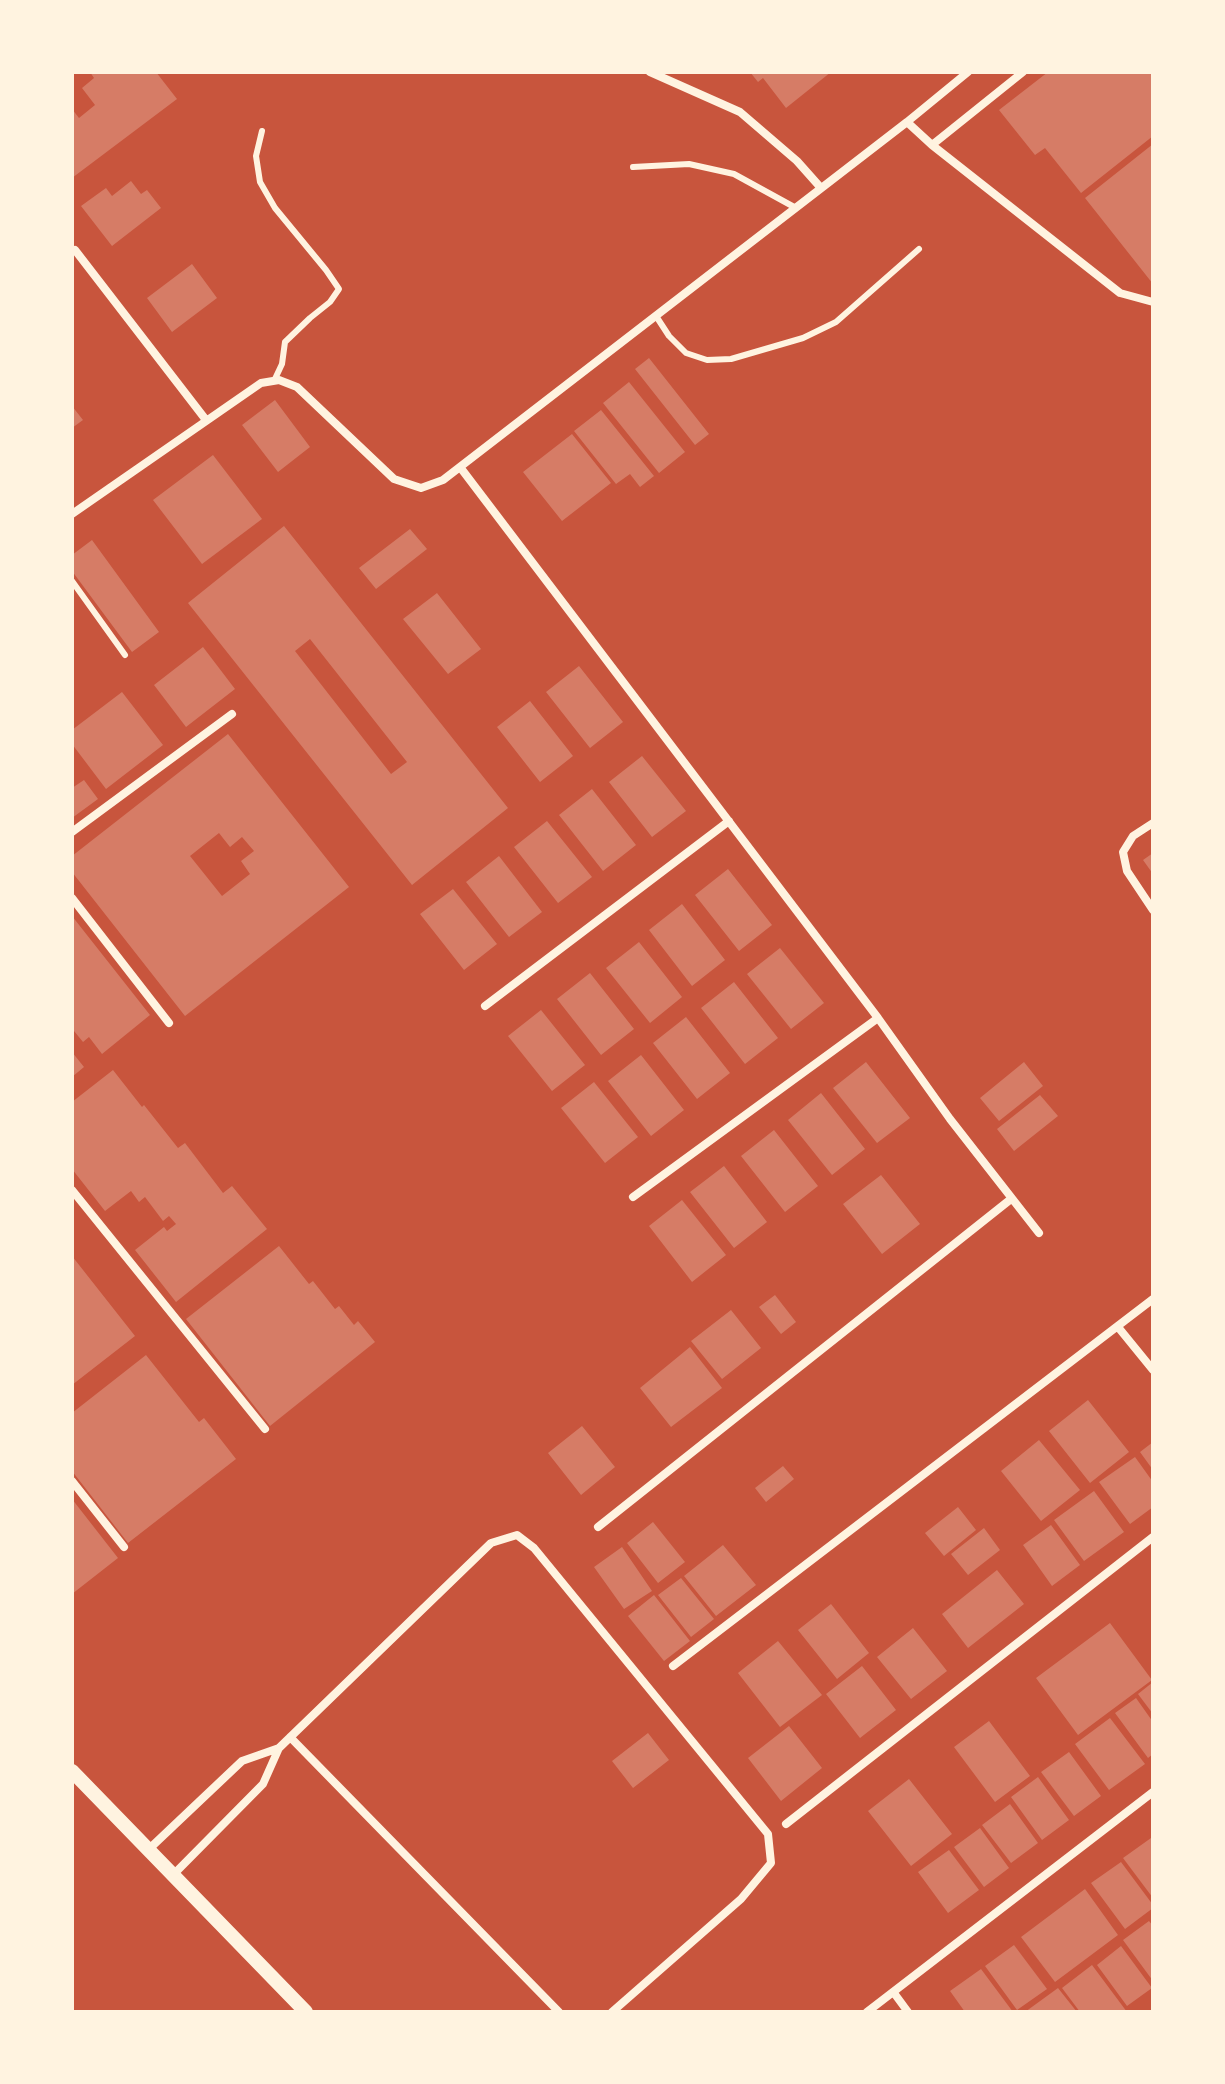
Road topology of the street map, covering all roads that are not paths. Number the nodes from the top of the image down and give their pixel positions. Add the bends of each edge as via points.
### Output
1 (650, 72) edge
2 (1023, 72) edge
3 (962, 74) edge
4 (907, 122) junction
5 (262, 131) dead end
6 (932, 145) junction
7 (633, 167) dead end
8 (821, 188) junction
9 (796, 208) junction
10 (919, 249) dead end
11 (75, 250) dead end
12 (1153, 302) edge
13 (656, 316) junction
14 (274, 381) junction
15 (206, 420) junction
16 (460, 467) junction
17 (72, 514) edge
18 (72, 581) edge
19 (125, 655) dead end
20 (232, 714) dead end
21 (729, 821) junction
22 (1153, 823) edge
23 (72, 832) edge
24 (72, 898) edge
25 (1153, 910) edge
26 (485, 1006) dead end
27 (878, 1018) junction
28 (169, 1023) dead end
29 (72, 1190) edge
30 (633, 1197) dead end
31 (1011, 1199) junction
32 (1039, 1233) dead end
33 (1153, 1299) edge
34 (1118, 1327) junction
35 (1153, 1370) edge
36 (265, 1429) dead end
37 (72, 1481) edge
38 (598, 1527) dead end
39 (1153, 1537) edge
40 (124, 1547) dead end
41 (673, 1666) dead end
42 (290, 1737) junction
43 (279, 1748) junction
44 (72, 1771) edge
45 (1153, 1792) edge
46 (786, 1824) dead end
47 (148, 1850) junction
48 (173, 1875) junction
49 (894, 1993) junction
50 (306, 2012) edge
51 (559, 2012) edge
52 (612, 2012) edge
53 (867, 2012) edge
54 (908, 2012) edge

1 - 8 street via 740,112
2 - 6 street
3 - 4 street
4 - 6 street
4 - 8 street
5 - 14 lane via 256,156 260,182 339,289 285,342
6 - 12 street via 1120,293
7 - 9 lane via 689,164 734,174
8 - 9 street
9 - 13 street
10 - 13 lane via 836,322 803,338 731,359 707,360 686,353
11 - 15 street
13 - 16 street
14 - 15 street via 261,383
14 - 16 street via 297,387 394,479 421,488
15 - 17 street
16 - 21 street
18 - 19 lane
20 - 23 street
21 - 26 street
21 - 27 street
22 - 25 street via 1133,836 1123,852 1127,871
24 - 28 street
27 - 30 street
27 - 31 street
29 - 36 street
31 - 32 street
31 - 38 street
33 - 34 street
34 - 35 street
34 - 41 street
37 - 40 street
39 - 46 street
42 - 43 street
42 - 51 street
42 - 52 street via 491,1543 517,1535 534,1548 768,1834 771,1863 741,1899
43 - 47 street via 242,1761
43 - 48 street via 263,1784
44 - 47 street
45 - 49 street
47 - 48 street
48 - 50 street
49 - 53 street
49 - 54 street

